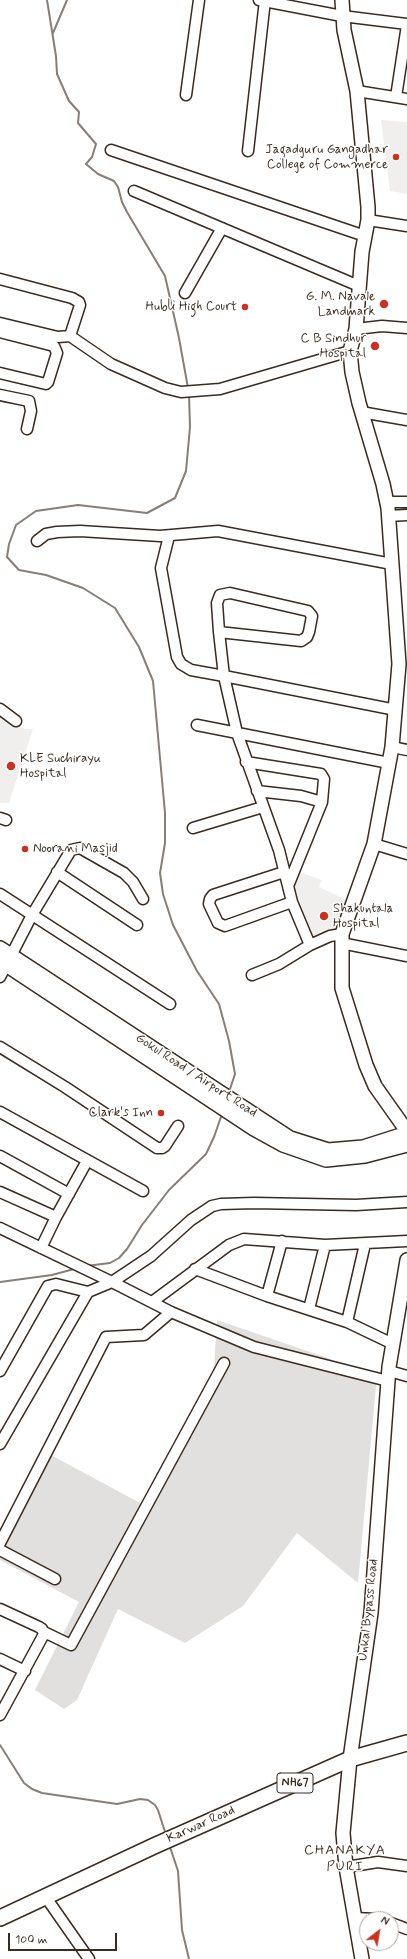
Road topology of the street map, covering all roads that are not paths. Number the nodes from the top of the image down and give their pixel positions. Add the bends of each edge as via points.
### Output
1 (199, 0) edge
2 (263, 0) edge
3 (342, 0) edge
4 (342, 16) junction
5 (407, 24) edge
6 (357, 90) junction
7 (186, 96) dead end
8 (396, 97) junction
9 (407, 99) edge
10 (111, 150) dead end
11 (248, 151) dead end
12 (134, 191) dead end
13 (368, 220) junction
14 (407, 226) edge
15 (222, 228) junction
16 (365, 236) junction
17 (0, 279) edge
18 (359, 286) junction
19 (185, 293) dead end
20 (0, 323) edge
21 (407, 328) edge
22 (356, 329) junction
23 (0, 332) edge
24 (70, 336) junction
25 (350, 351) junction
26 (0, 373) edge
27 (0, 395) edge
28 (361, 412) junction
29 (407, 420) edge
30 (27, 429) dead end
31 (386, 502) junction
32 (407, 502) edge
33 (407, 515) edge
34 (388, 516) junction
35 (169, 536) junction
36 (37, 540) dead end
37 (392, 564) junction
38 (219, 632) junction
39 (403, 664) edge
40 (224, 676) junction
41 (0, 709) edge
42 (396, 710) junction
43 (16, 721) dead end
44 (197, 725) dead end
45 (237, 733) junction
46 (392, 747) junction
47 (407, 750) edge
48 (246, 762) junction
49 (389, 763) junction
50 (257, 791) junction
51 (322, 802) junction
52 (262, 807) junction
53 (193, 828) dead end
54 (374, 844) junction
55 (407, 854) edge
56 (56, 872) junction
57 (284, 872) junction
58 (288, 886) junction
59 (0, 894) edge
60 (143, 899) dead end
61 (292, 902) junction
62 (32, 915) junction
63 (137, 925) dead end
64 (342, 939) junction
65 (310, 945) junction
66 (407, 956) edge
67 (4, 957) edge
68 (252, 975) dead end
69 (0, 977) edge
70 (170, 1004) dead end
71 (0, 1047) edge
72 (0, 1112) edge
73 (178, 1126) dead end
74 (406, 1133) edge
75 (0, 1156) edge
76 (87, 1160) junction
77 (142, 1191) dead end
78 (0, 1192) edge
79 (69, 1194) junction
80 (407, 1202) edge
81 (56, 1216) junction
82 (0, 1228) edge
83 (282, 1241) junction
84 (407, 1241) edge
85 (365, 1244) junction
86 (325, 1245) junction
87 (41, 1248) junction
88 (406, 1268) edge
89 (195, 1269) junction
90 (112, 1282) junction
91 (88, 1292) junction
92 (267, 1296) junction
93 (152, 1302) junction
94 (309, 1309) junction
95 (171, 1312) junction
96 (347, 1322) junction
97 (392, 1344) junction
98 (224, 1363) dead end
99 (0, 1371) edge
100 (388, 1376) junction
101 (407, 1376) edge
102 (0, 1444) edge
103 (0, 1543) edge
104 (0, 1550) edge
105 (55, 1579) dead end
106 (0, 1610) edge
107 (44, 1632) junction
108 (0, 1659) edge
109 (25, 1671) junction
110 (0, 1715) edge
111 (407, 1743) edge
112 (350, 1759) junction
113 (407, 1866) edge
114 (346, 1867) junction
115 (45, 1896) junction
116 (0, 1918) edge
117 (354, 1918) junction
118 (359, 1918) edge
119 (89, 1959) edge
120 (362, 1959) edge

1 - 7 street
2 - 4 street
2 - 11 street
3 - 4 main road
4 - 5 street
4 - 6 main road
5 - 8 street
6 - 8 street
6 - 13 main road
8 - 9 street
10 - 16 street
12 - 15 street
13 - 14 street
13 - 16 main road
15 - 18 street
15 - 19 street
16 - 18 main road
17 - 24 street via 79,302
18 - 22 main road
20 - 24 street via 58,337
21 - 22 street via 382,326
22 - 25 main road
23 - 26 street via 54,346 57,353 46,384
24 - 25 street via 111,364 165,388 181,392 212,390
25 - 28 main road via 352,374
27 - 30 street via 28,401 31,411
28 - 29 street
28 - 31 main road
31 - 32 street
31 - 34 main road
33 - 34 street
34 - 37 main road
35 - 36 street via 80,531 46,534
35 - 37 street via 218,531
35 - 40 street via 161,568 177,657 181,664 191,670
37 - 39 main road
38 - 38 street via 217,599 225,593 304,610 312,616 307,637 301,641
38 - 40 street
39 - 42 main road
40 - 42 street
40 - 45 street
41 - 43 street
42 - 46 main road
44 - 45 street
45 - 48 street
45 - 49 street
46 - 47 street
46 - 49 main road
48 - 50 street
48 - 51 street via 321,774 324,779
49 - 54 main road
50 - 51 street via 301,796
50 - 52 street
51 - 58 street
52 - 53 street
52 - 57 street via 279,850
54 - 55 street
54 - 64 main road
56 - 60 street via 71,850 80,848 124,873
56 - 62 street
56 - 63 street
57 - 58 street
57 - 61 street via 213,895 209,904 218,923 225,926
58 - 61 street
59 - 62 street
61 - 65 street
62 - 67 street
62 - 70 street
64 - 65 street via 320,939
64 - 66 street
64 - 74 main road via 342,988 366,1065 375,1086
65 - 68 street via 279,964
67 - 69 street
67 - 74 main road, Gokul Road / Airport Road via 288,1142 328,1150 363,1147
71 - 73 street via 157,1148 165,1146
72 - 76 street
75 - 79 street
76 - 77 street
76 - 79 street
78 - 81 street
79 - 81 street
80 - 90 street via 356,1205 249,1203 212,1206 190,1220 151,1256
81 - 87 street
82 - 87 street
83 - 86 street
83 - 89 street via 237,1241
83 - 92 street
84 - 85 street
85 - 86 street
85 - 96 street
86 - 94 street
87 - 90 street
88 - 97 main road, Unkal Bypass Road
89 - 92 street
89 - 93 street
90 - 91 street
90 - 93 street
91 - 99 street via 56,1284 48,1286
91 - 102 street
92 - 94 street
93 - 95 street
94 - 96 street
95 - 100 street via 254,1347
95 - 103 street via 144,1335 106,1337
96 - 97 street
97 - 100 main road, Unkal Bypass Road
98 - 107 street via 71,1645
100 - 101 street
100 - 112 main road, Unkal Bypass Road via 371,1613
104 - 105 street
106 - 107 street via 39,1627
107 - 109 street
108 - 109 street
109 - 110 street
111 - 112 highway, Karwar Road / NH67
112 - 114 main road, Unkal Bypass Road via 343,1833
112 - 115 highway, Karwar Road / NH67
113 - 114 street via 378,1862
114 - 117 main road, Unkal Bypass Road
115 - 116 highway, Karwar Road / NH67
115 - 119 street
117 - 118 street
117 - 120 main road, Unkal Bypass Road

